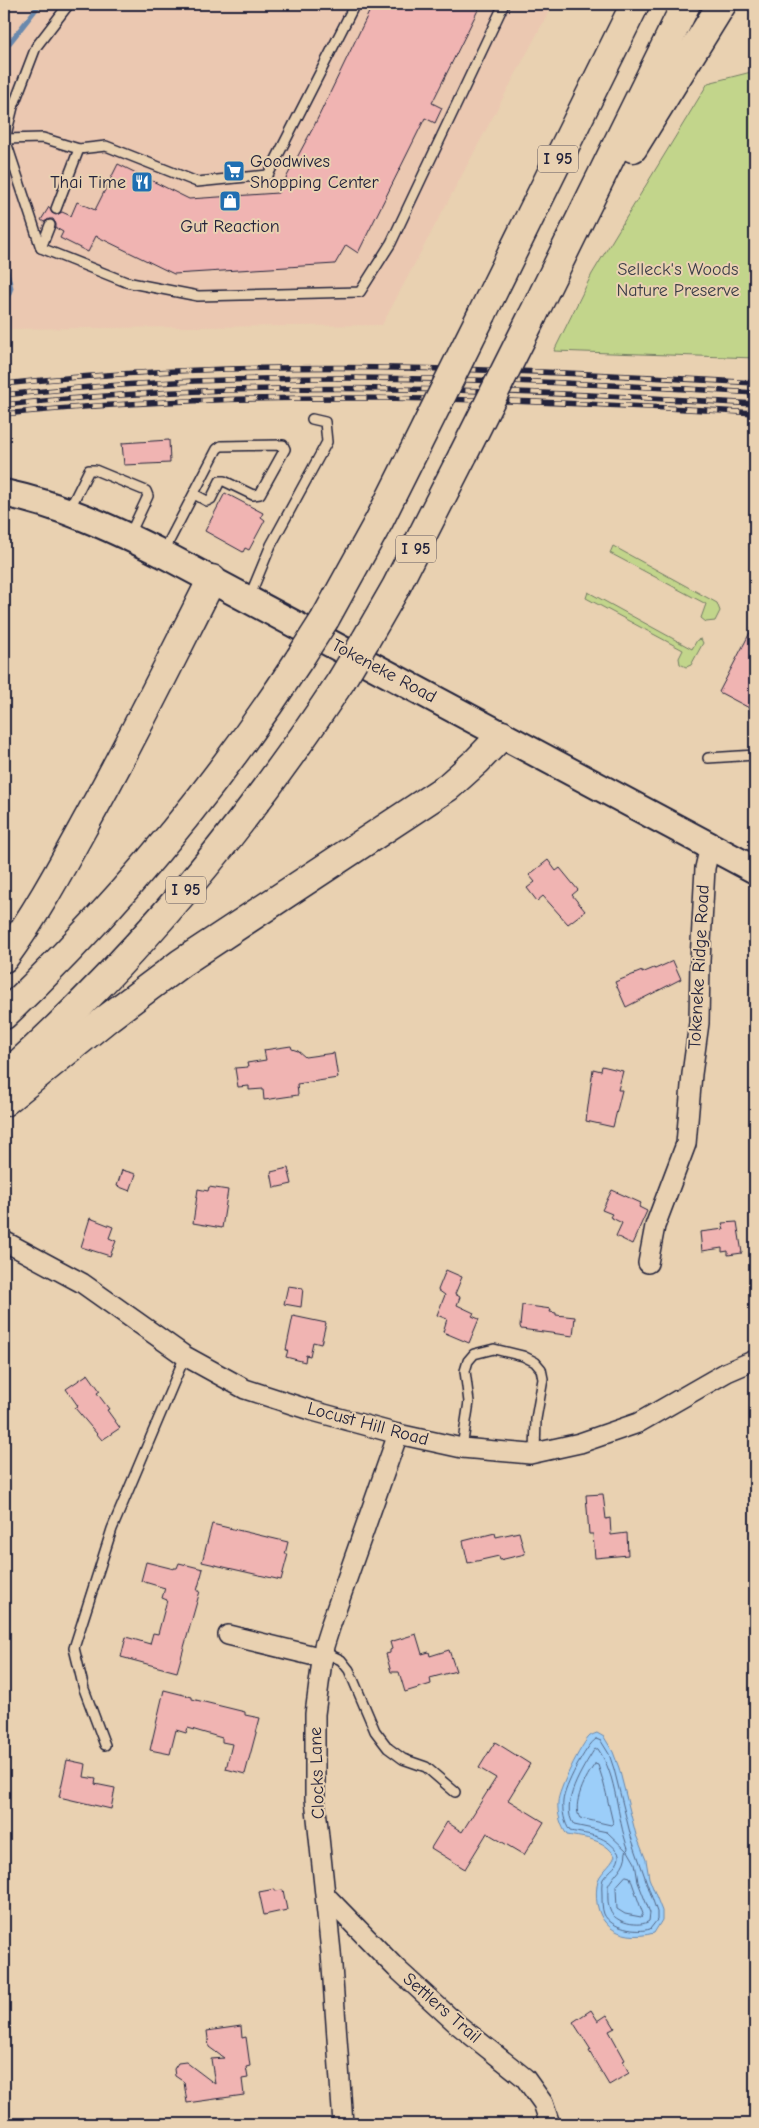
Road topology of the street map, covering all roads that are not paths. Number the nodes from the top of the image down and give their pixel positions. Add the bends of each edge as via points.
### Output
1 (69, 4) edge
2 (356, 4) edge
3 (504, 4) edge
4 (635, 4) edge
5 (686, 4) edge
6 (722, 4) edge
7 (4, 139) edge
8 (79, 149) junction
9 (56, 210) dead end
10 (50, 225) dead end
11 (41, 248) junction
12 (537, 306) junction
13 (312, 419) dead end
14 (4, 493) edge
15 (194, 494) junction
16 (69, 511) junction
17 (129, 537) junction
18 (163, 554) junction
19 (212, 579) junction
20 (249, 599) junction
21 (502, 735) junction
22 (755, 755) edge
23 (708, 758) dead end
24 (710, 846) junction
25 (755, 870) edge
26 (4, 958) edge
27 (4, 1015) edge
28 (4, 1077) edge
29 (4, 1102) edge
30 (4, 1241) edge
31 (648, 1263) dead end
32 (185, 1356) junction
33 (755, 1360) edge
34 (398, 1434) junction
35 (462, 1448) junction
36 (535, 1453) junction
37 (228, 1635) dead end
38 (323, 1655) junction
39 (105, 1745) dead end
40 (455, 1792) dead end
41 (326, 1896) junction
42 (343, 2124) edge
43 (550, 2124) edge

1 - 7 lane via 36,47
2 - 8 lane via 268,176 197,182 106,146
3 - 11 lane via 391,243 360,292 198,296 126,282
4 - 27 highway, I 95, bridge via 379,521 325,619 246,738 169,839 86,934
5 - 12 highway, I 95
6 - 12 highway
7 - 8 lane via 43,138
7 - 11 lane
8 - 9 lane
10 - 11 lane
12 - 28 highway, I 95, bridge via 396,587 341,681 276,775 198,876 113,972
13 - 20 lane via 325,422 327,442 271,545
14 - 16 main road, Tokeneke Road
15 - 15 lane via 221,446 283,445 285,449 260,494 253,495 224,481 220,481 207,501
15 - 18 lane
16 - 17 main road, Tokeneke Road
16 - 17 lane via 89,470 146,491 148,496
17 - 18 main road, Tokeneke Road
18 - 19 main road, Tokeneke Road
19 - 20 main road, Tokeneke Road
19 - 26 highway via 69,854
20 - 21 main road, Tokeneke Road
21 - 24 main road, Tokeneke Road
21 - 29 highway via 448,787 181,963
22 - 23 lane
24 - 25 main road, Tokeneke Road
24 - 31 street, Tokeneke Ridge Road via 705,868 699,1022 686,1144 655,1226
30 - 32 street, Locust Hill Road via 82,1283
32 - 34 street, Locust Hill Road via 257,1393
32 - 39 lane via 112,1529 74,1648 84,1690
33 - 36 street, Locust Hill Road via 727,1372 638,1423 580,1443
34 - 35 street, Locust Hill Road
34 - 38 street, Clocks Lane
35 - 36 street, Locust Hill Road
35 - 36 lane via 469,1402 465,1371 468,1361 474,1354 494,1348 524,1356 541,1369 543,1379 536,1419
37 - 38 street
38 - 40 lane via 341,1660 349,1670 375,1731 388,1748 403,1760 426,1767
38 - 41 street, Clocks Lane via 315,1714 315,1799
41 - 42 street, Clocks Lane
41 - 43 street, Settlers Trail via 457,2024 525,2078 542,2103

